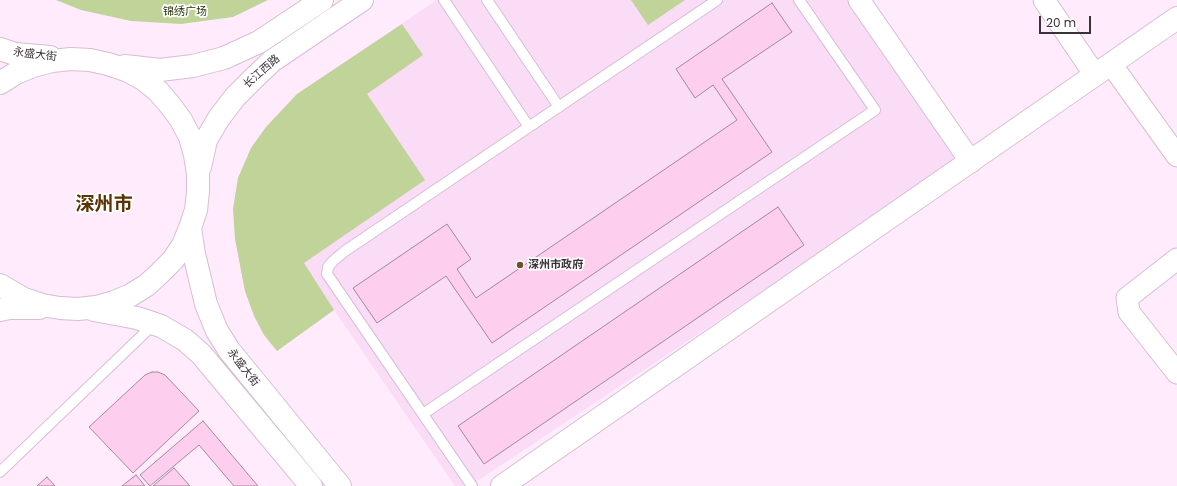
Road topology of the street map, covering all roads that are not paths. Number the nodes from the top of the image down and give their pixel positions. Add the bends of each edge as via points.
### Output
1 (322, 0) edge
2 (362, 0) edge
3 (444, 0) edge
4 (487, 0) edge
5 (717, 0) edge
6 (799, 0) edge
7 (859, 0) edge
8 (1044, 0) edge
9 (1177, 18) edge
10 (0, 49) edge
11 (71, 59) junction
12 (108, 64) junction
13 (1103, 70) junction
14 (0, 83) edge
15 (559, 107) junction
16 (529, 127) junction
17 (1177, 156) edge
18 (971, 162) junction
19 (198, 174) junction
20 (190, 228) junction
21 (1177, 259) edge
22 (0, 285) edge
23 (60, 308) junction
24 (83, 308) junction
25 (0, 310) edge
26 (154, 324) junction
27 (1177, 373) edge
28 (423, 414) junction
29 (0, 472) edge
30 (311, 486) edge
31 (340, 486) edge
32 (472, 486) edge
33 (502, 486) edge

1 - 12 main road via 260,42 224,58 193,66 160,70
2 - 19 main road, 长江西路 via 272,61 235,97 206,140
3 - 16 lane
4 - 15 lane
5 - 15 lane
6 - 28 lane via 875,110
7 - 18 street
8 - 13 street
9 - 13 main road
10 - 11 main road, 永盛大街 via 15,54
11 - 12 main road
11 - 14 main road via 33,66
12 - 19 main road via 142,79 158,91 170,105 190,137
13 - 17 street
13 - 18 main road
15 - 16 lane
16 - 28 lane via 332,261 328,267 327,274
18 - 33 main road
19 - 20 main road via 196,210
20 - 24 main road via 183,245 172,260 146,285 114,302
20 - 31 main road, 永盛大街 via 206,304 216,331
21 - 27 street via 1127,298 1129,312
22 - 23 main road via 24,299
23 - 24 main road
23 - 25 main road
24 - 26 main road, 永盛大街 via 137,318
26 - 29 lane
26 - 30 main road, 永盛大街 via 185,340 201,354
28 - 32 lane

